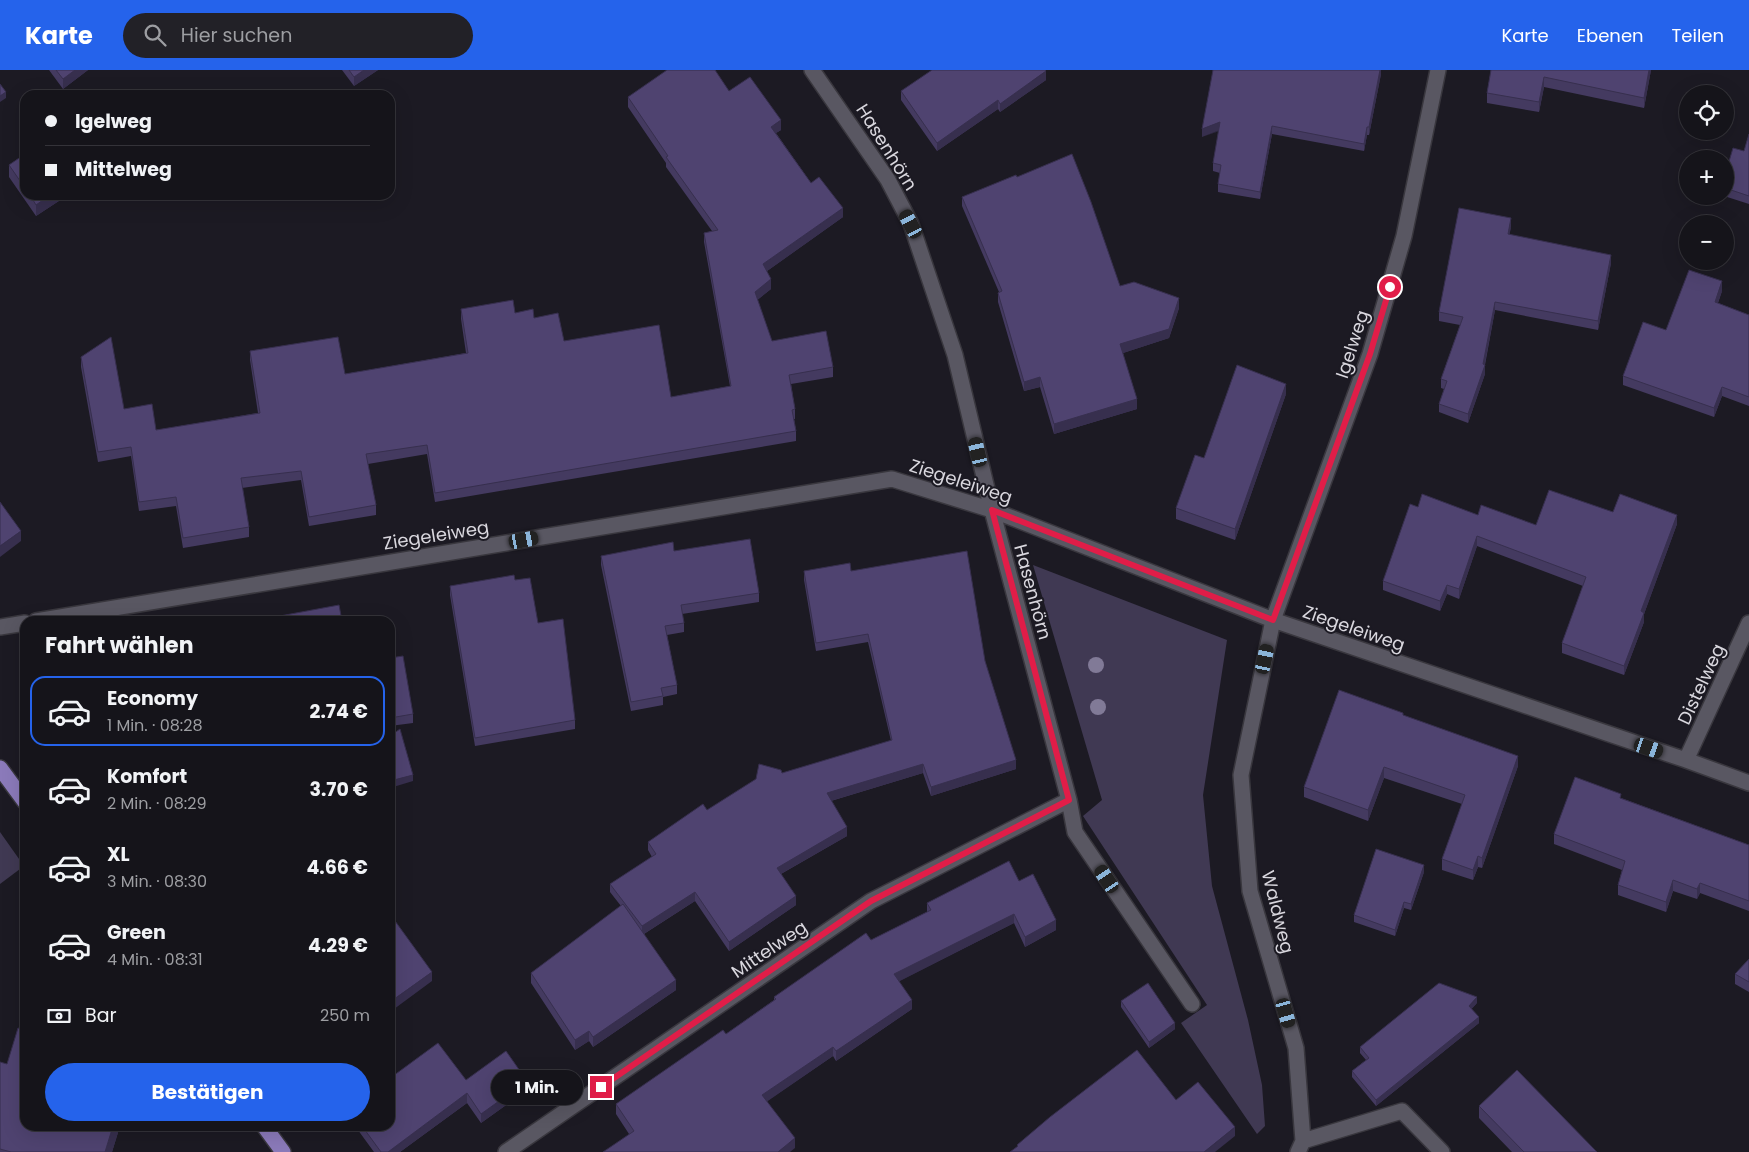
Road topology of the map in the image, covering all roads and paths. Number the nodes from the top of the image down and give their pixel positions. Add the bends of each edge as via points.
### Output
1 (812, 70) edge
2 (1438, 70) edge
3 (992, 510) junction
4 (66, 616) edge
5 (1273, 620) junction
6 (1749, 623) edge
7 (20, 624) edge
8 (0, 627) edge
9 (1686, 760) junction
10 (0, 768) edge
11 (1749, 783) edge
12 (20, 795) edge
13 (1069, 800) junction
14 (1192, 1004) dead end
15 (268, 1131) edge
16 (1300, 1146) edge
17 (283, 1152) edge
18 (506, 1152) edge
19 (1442, 1152) edge

1 - 3 street, Hasenhörn via 888,180 911,224 955,355
2 - 5 street, Igelweg via 1404,236 1370,354
3 - 4 street, Ziegeleiweg via 892,478
3 - 5 street, Ziegeleiweg
3 - 13 street, Hasenhörn
5 - 9 street, Ziegeleiweg
5 - 16 street, Waldweg via 1241,775 1250,891 1296,1048
6 - 9 street, Distelweg
7 - 8 street
9 - 11 street, Ziegeleiweg
10 - 12 main road
13 - 14 street, Hasenhörn via 1075,832
13 - 18 street, Mittelweg via 871,901
15 - 17 main road
16 - 19 street via 1402,1111

